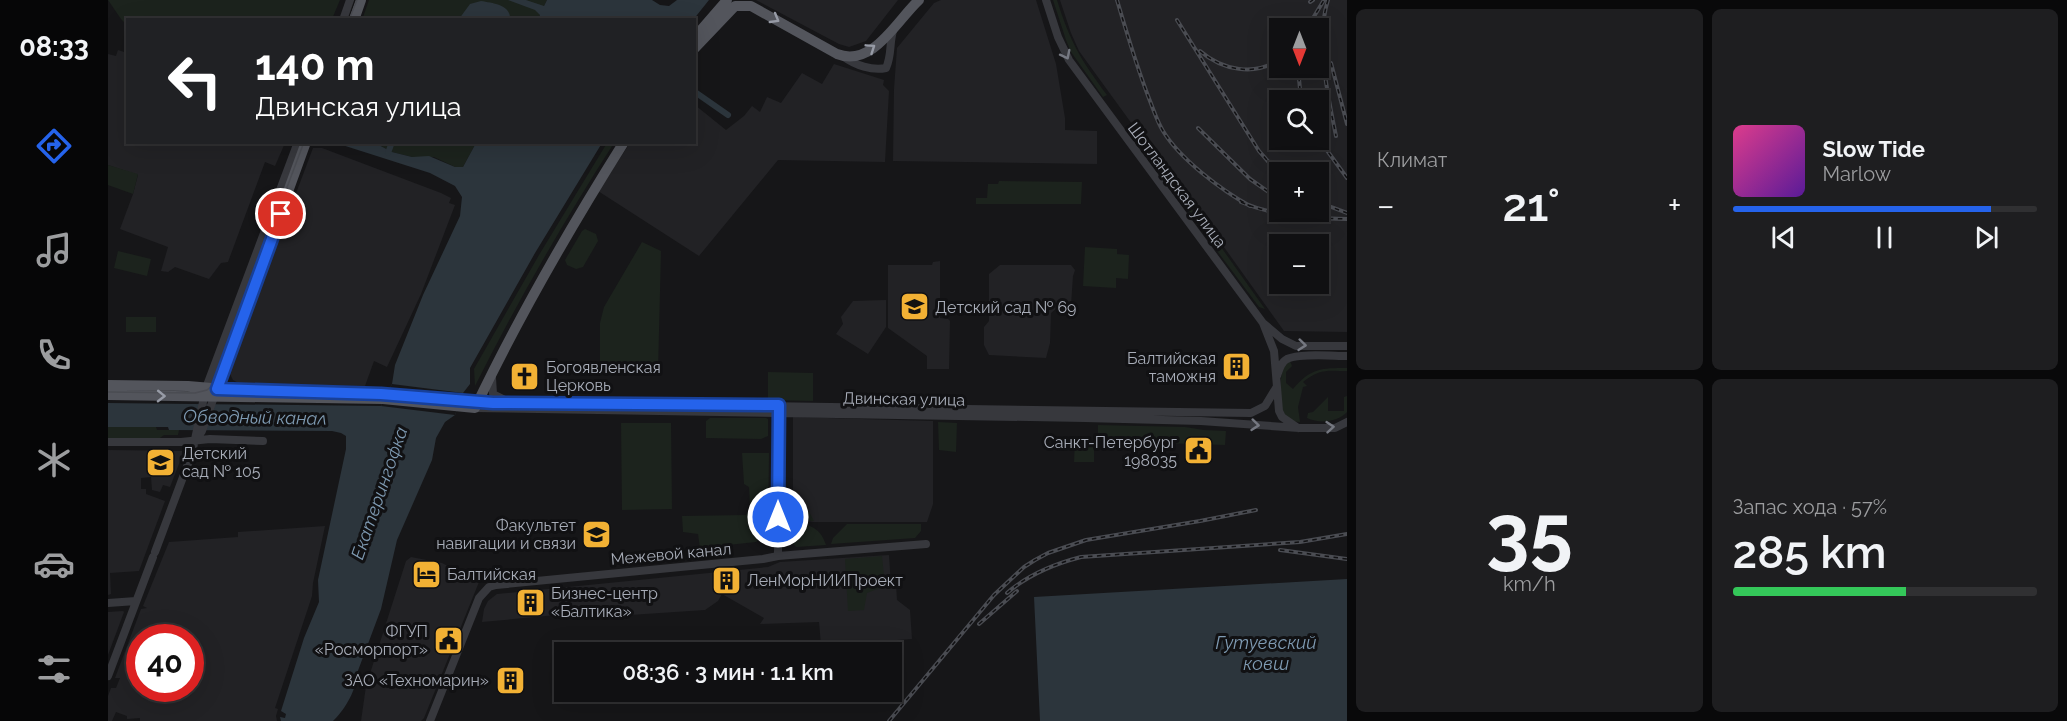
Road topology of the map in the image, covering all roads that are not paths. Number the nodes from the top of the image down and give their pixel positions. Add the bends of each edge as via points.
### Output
1 (350, 0) edge
2 (361, 0) edge
3 (919, 0) edge
4 (1046, 0) edge
5 (749, 3) edge
6 (730, 4) edge
7 (344, 18) edge
8 (355, 18) edge
9 (894, 27) junction
10 (696, 36) edge
11 (696, 46) edge
12 (842, 56) junction
13 (297, 144) edge
14 (305, 144) edge
15 (617, 144) edge
16 (623, 144) edge
17 (1263, 323) junction
18 (1347, 346) edge
19 (1347, 356) edge
20 (492, 373) junction
21 (1277, 377) junction
22 (108, 385) edge
23 (1276, 388) junction
24 (108, 395) edge
25 (209, 397) junction
26 (513, 403) junction
27 (468, 404) junction
28 (779, 409) junction
29 (1347, 422) edge
30 (1299, 428) junction
31 (195, 441) junction
32 (263, 441) dead end
33 (108, 442) edge
34 (926, 544) dead end
35 (778, 556) junction
36 (136, 601) junction
37 (108, 603) edge
38 (108, 676) edge
39 (430, 721) edge

1 - 7 street
2 - 8 main road
3 - 9 main road
4 -> 17 street, Шотландская улица via 1069,60
5 - 6 main road
5 -> 12 main road
6 - 10 main road
6 - 11 main road
12 -> 9 main road via 869,51
9 - 12 street via 886,68 851,63
13 - 25 street
14 - 25 main road
15 - 27 main road via 512,319
16 - 20 main road via 518,321
17 -> 18 street via 1296,345
17 - 21 street, Шотландская улица via 1273,345
19 - 21 street via 1287,359
20 - 26 street via 493,394
20 - 27 main road
21 - 23 street, Шотландская улица
22 - 25 main road
23 - 28 street, Двинская улица via 1265,406 1251,413
23 - 30 street, Шотландская улица via 1282,417
24 -> 25 main road
25 - 27 main road via 385,396
25 - 31 street
26 - 27 street, Двинская улица
26 - 28 street, Двинская улица
27 - 28 street, Двинская улица
28 -> 30 street, Двинская улица via 1165,420
28 - 35 street
30 -> 29 street, Двинская улица via 1335,428
31 - 32 street
31 - 33 street
31 - 36 street
34 - 35 street, Межевой канал
35 - 39 street, Межевой канал via 489,587 476,604
36 - 37 street
36 - 38 street

